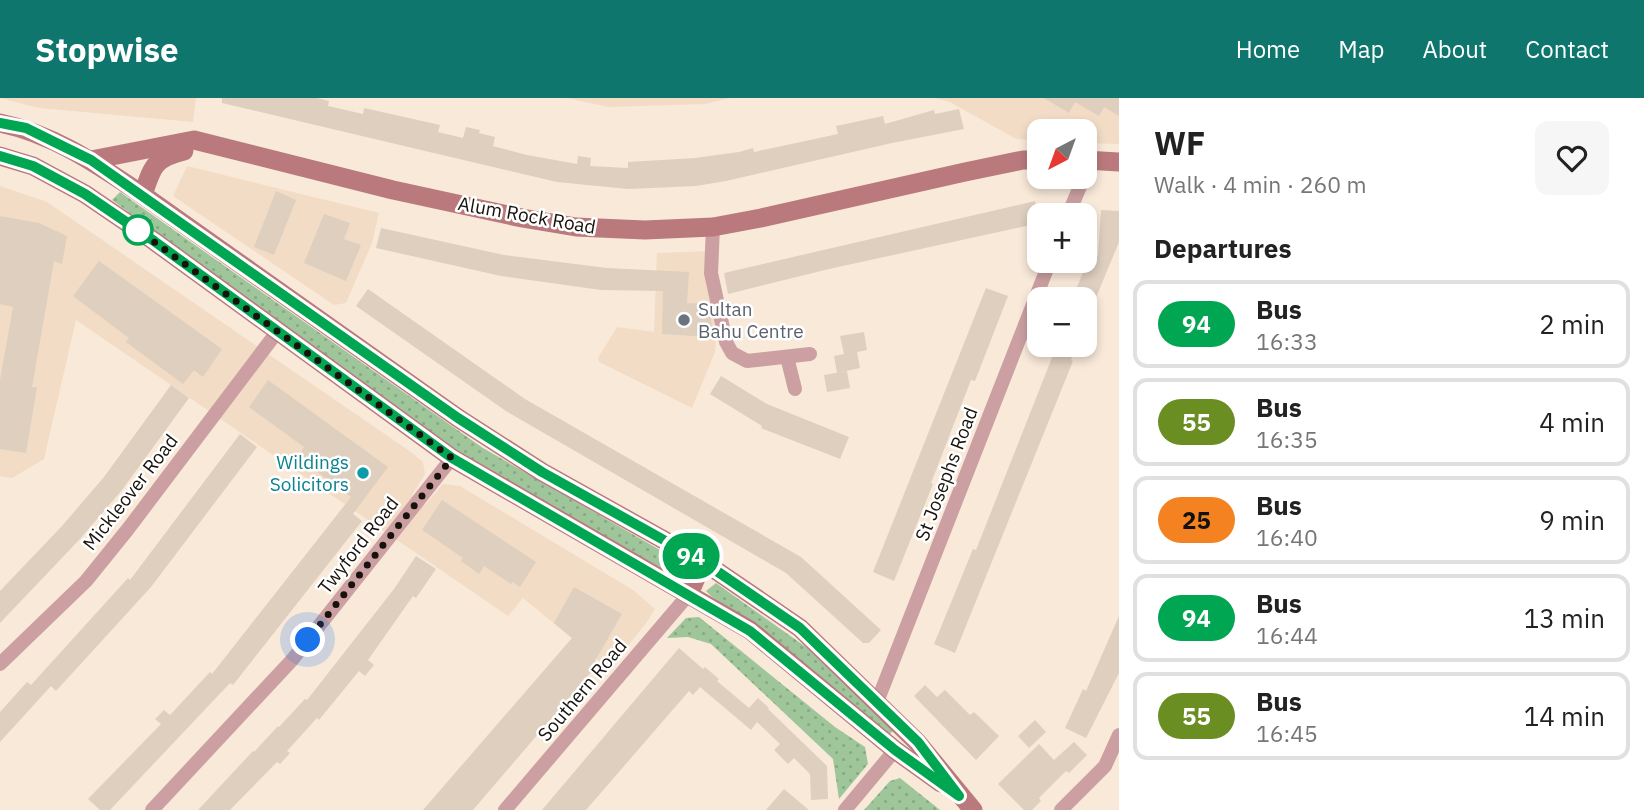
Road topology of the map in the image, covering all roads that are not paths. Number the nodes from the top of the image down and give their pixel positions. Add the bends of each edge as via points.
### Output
1 (0, 123) edge
2 (224, 148) junction
3 (0, 156) edge
4 (91, 160) junction
5 (1027, 160) edge
6 (1119, 162) edge
7 (1097, 165) edge
8 (143, 195) junction
9 (713, 227) junction
10 (1046, 273) edge
11 (277, 332) junction
12 (810, 354) dead end
13 (787, 357) junction
14 (795, 389) dead end
15 (452, 458) junction
16 (703, 562) junction
17 (689, 594) junction
18 (0, 664) edge
19 (877, 702) junction
20 (1119, 736) edge
21 (895, 750) junction
22 (966, 803) edge
23 (152, 810) edge
24 (505, 810) edge
25 (845, 810) edge
26 (1061, 810) edge

1 - 4 main road via 26,128
2 - 4 main road, Alum Rock Road via 194,140
2 - 8 main road, Alum Rock Road via 167,155 153,165
2 - 9 main road, Alum Rock Road via 535,221 645,230
3 - 11 main road via 33,166 85,194
4 - 8 main road
5 - 9 main road, Alum Rock Road
6 - 7 main road
8 - 16 main road via 458,418 542,472
9 - 13 street via 712,273 726,342 747,361
10 - 19 street, St Josephs Road
11 - 15 main road
11 - 18 street, Mickleover Road via 86,581
12 - 13 street
13 - 14 street
15 - 17 main road
15 - 23 street, Twyford Road via 292,660
16 - 17 main road
16 - 19 main road via 800,628
17 - 21 main road via 750,631
17 - 24 street, Southern Road
19 - 22 main road via 918,742
20 - 26 street via 1105,766
21 - 22 main road
21 - 25 street

